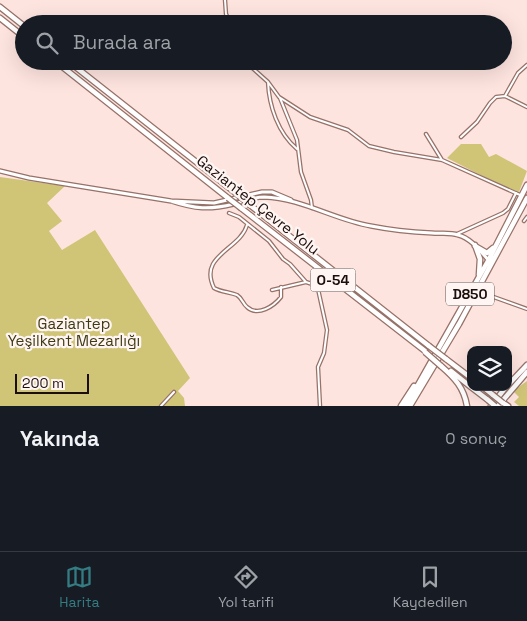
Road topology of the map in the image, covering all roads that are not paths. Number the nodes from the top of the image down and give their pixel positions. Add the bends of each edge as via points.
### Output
1 (225, 0) edge
2 (0, 8) edge
3 (226, 15) edge
4 (0, 18) edge
5 (15, 19) edge
6 (15, 30) edge
7 (527, 65) edge
8 (66, 70) edge
9 (79, 70) edge
10 (254, 70) edge
11 (268, 82) junction
12 (504, 96) junction
13 (280, 98) junction
14 (527, 107) edge
15 (426, 134) dead end
16 (460, 136) dead end
17 (297, 150) junction
18 (442, 160) junction
19 (0, 171) edge
20 (527, 185) edge
21 (516, 192) junction
22 (525, 197) edge
23 (312, 209) junction
24 (229, 213) dead end
25 (527, 217) edge
26 (524, 221) dead end
27 (247, 225) junction
28 (456, 234) junction
29 (499, 241) junction
30 (475, 246) junction
31 (489, 264) junction
32 (477, 280) junction
33 (306, 282) junction
34 (281, 288) junction
35 (272, 290) dead end
36 (477, 291) junction
37 (527, 309) edge
38 (442, 365) junction
39 (527, 365) edge
40 (427, 369) junction
41 (527, 372) edge
42 (467, 375) edge
43 (426, 381) junction
44 (512, 381) edge
45 (467, 384) edge
46 (476, 391) edge
47 (488, 391) edge
48 (503, 391) edge
49 (174, 392) dead end
50 (506, 405) edge
51 (161, 406) edge
52 (320, 406) edge
53 (401, 406) edge
54 (406, 406) edge
55 (410, 406) edge
56 (414, 406) edge
57 (467, 406) edge
58 (491, 406) edge
59 (497, 406) edge

1 - 3 street
2 - 5 highway
4 - 6 highway
7 - 12 street
8 - 38 highway, Gaziantep Çevre Yolu / O-54, bridge
9 - 42 highway, Gaziantep Çevre Yolu / O-54, bridge
10 - 11 street
11 - 13 street
11 - 17 street via 274,116
12 - 14 street
12 - 16 street via 494,98 477,122
13 - 17 street
13 - 18 street via 310,117 348,130 369,146
15 - 18 street
17 - 23 street
18 - 21 street
19 - 23 street via 171,200 214,203 272,192
20 - 22 highway, D850
21 - 22 street
21 - 28 street via 503,213
22 - 29 highway, D850
22 - 31 highway, D850
23 - 28 street via 370,226
24 - 27 street
25 - 26 street
27 - 33 street via 269,241
27 - 34 street via 242,234 214,260 210,274 214,288 237,295 248,308 258,311 277,301
28 - 30 street
29 - 30 highway via 487,253
29 - 31 highway, D850
30 - 31 street
30 - 32 highway via 480,259
31 - 32 highway, D850
31 - 36 highway, D850
32 - 40 highway, D850
33 - 34 street
33 - 52 street via 318,289 327,325 324,353 318,366
34 - 35 street
36 - 37 street
36 - 43 highway, D850
38 - 45 highway, Gaziantep Çevre Yolu / O-54
38 - 57 highway via 462,389
39 - 44 highway
40 - 53 highway
40 - 54 highway, D850
41 - 59 highway
43 - 55 highway, D850
43 - 56 highway
46 - 59 highway, Gaziantep Çevre Yolu / O-54, bridge
47 - 50 highway, bridge
48 - 58 highway
49 - 51 street

